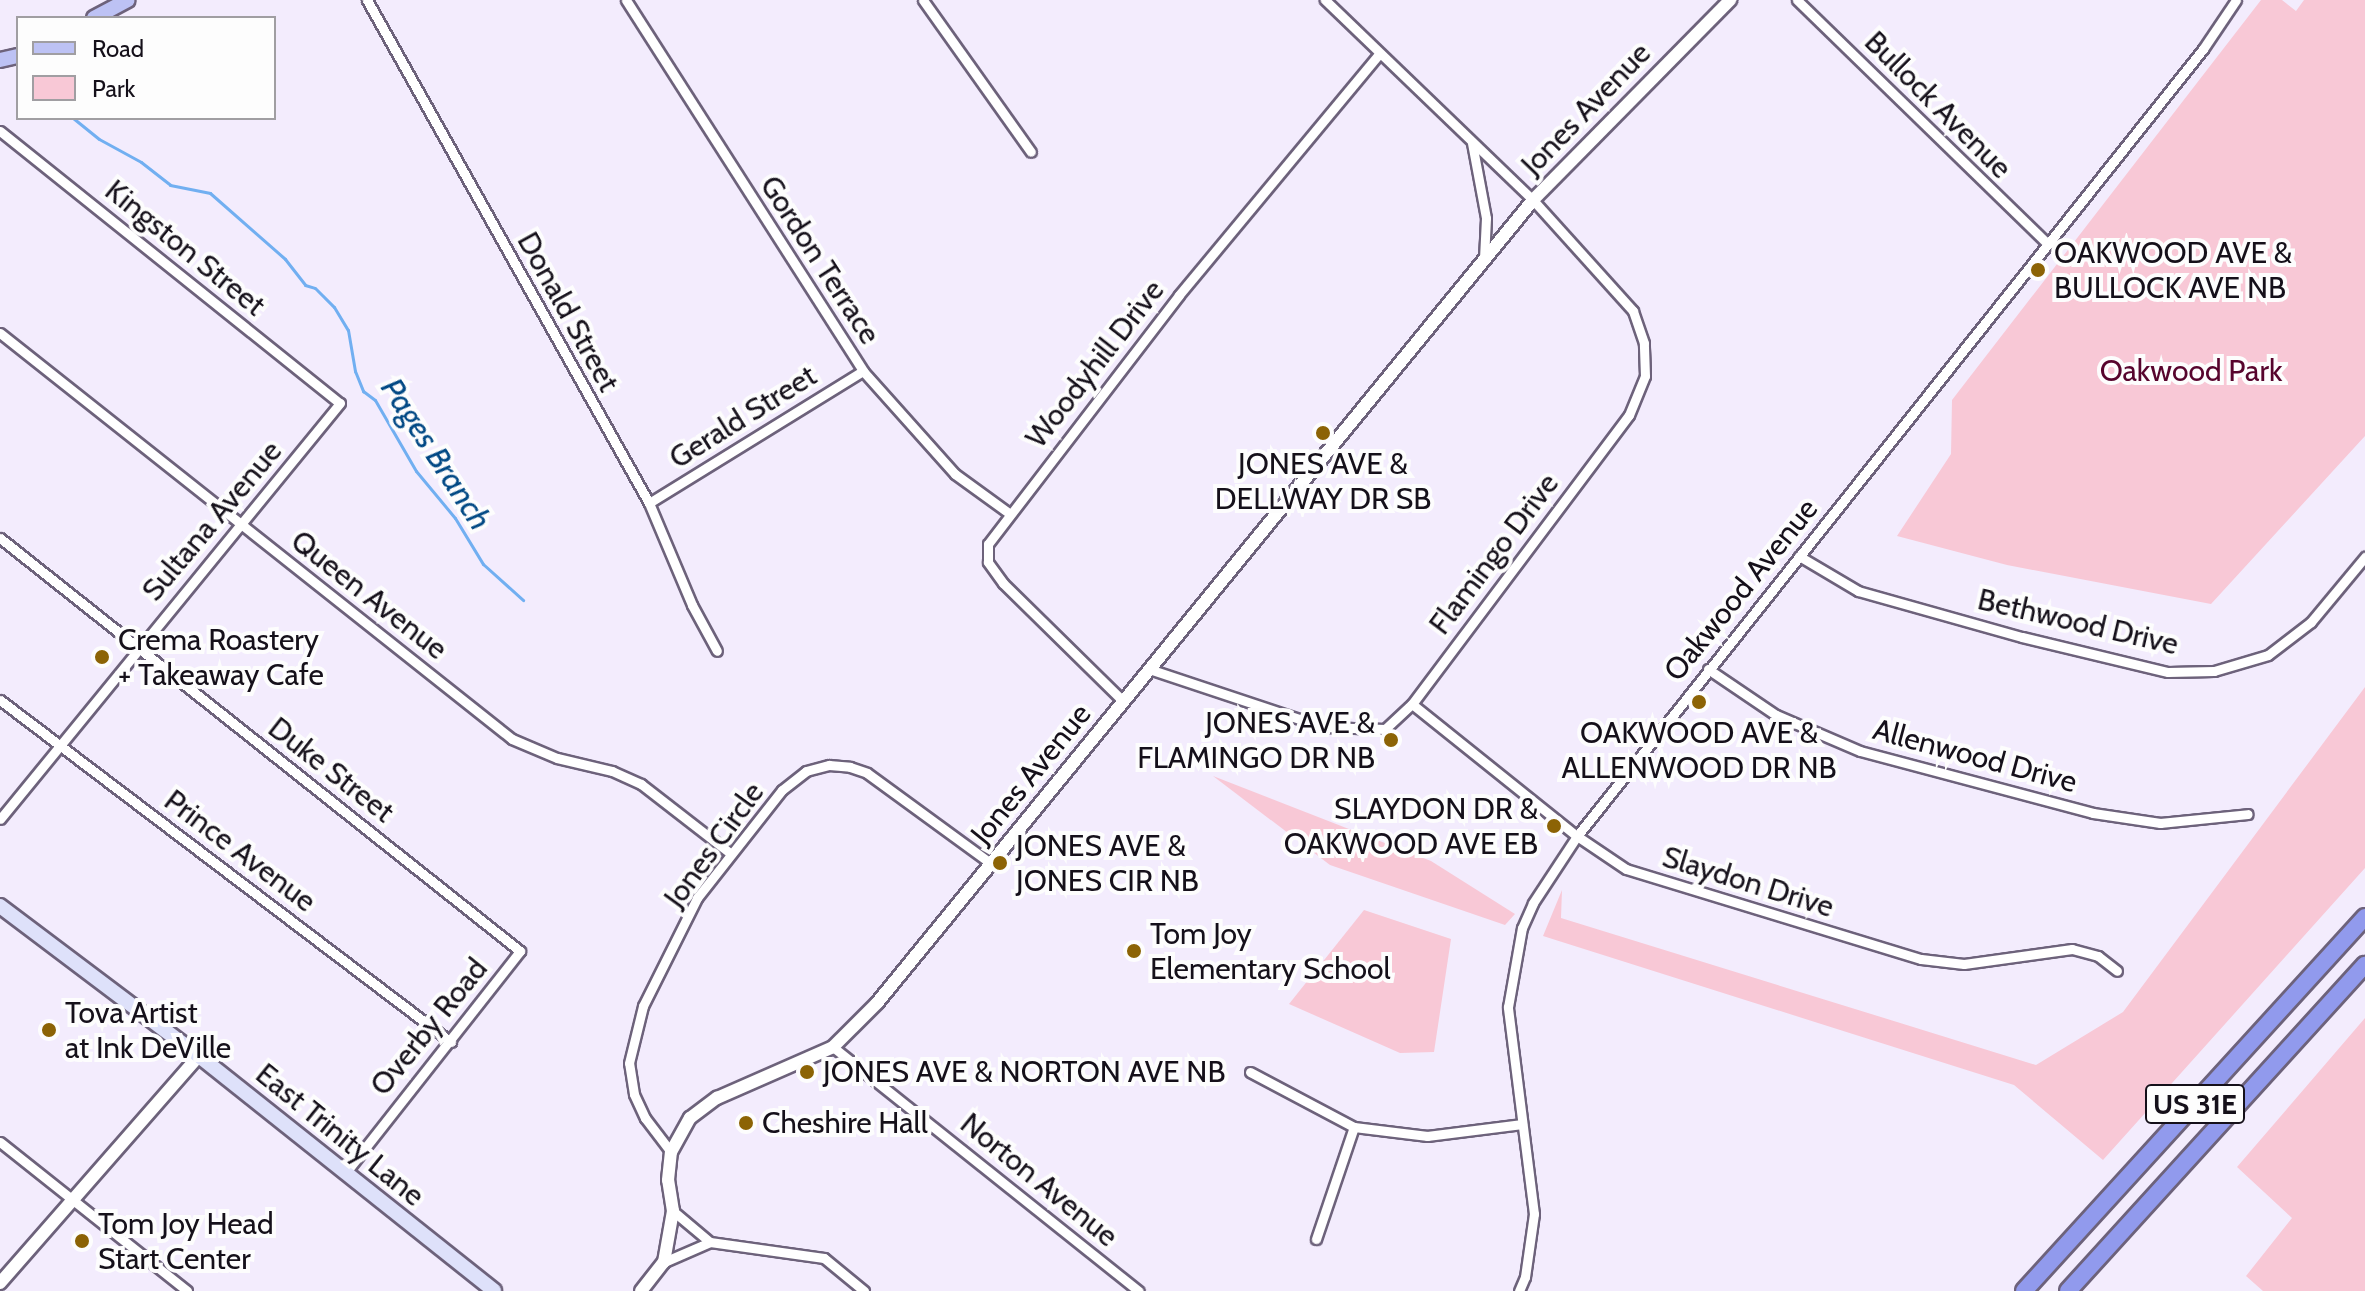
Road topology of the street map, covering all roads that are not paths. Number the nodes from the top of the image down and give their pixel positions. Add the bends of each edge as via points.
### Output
1 (128, 0) edge
2 (367, 0) edge
3 (626, 0) edge
4 (923, 0) edge
5 (1325, 0) edge
6 (1730, 0) edge
7 (1797, 0) edge
8 (2236, 0) edge
9 (98, 16) edge
10 (1379, 54) junction
11 (0, 131) edge
12 (1472, 143) junction
13 (1031, 152) dead end
14 (1533, 200) junction
15 (2047, 243) junction
16 (1484, 259) junction
17 (0, 333) edge
18 (863, 371) junction
19 (340, 403) joint
20 (649, 503) junction
21 (1010, 514) junction
22 (241, 525) junction
23 (0, 538) edge
24 (1799, 556) junction
25 (2365, 557) edge
26 (138, 648) junction
27 (717, 651) dead end
28 (1149, 669) junction
29 (1708, 669) junction
30 (0, 700) edge
31 (1123, 701) junction
32 (1412, 704) junction
33 (60, 746) junction
34 (2248, 814) dead end
35 (0, 819) edge
36 (1577, 836) junction
37 (730, 853) junction
38 (992, 864) junction
39 (0, 906) edge
40 (2365, 917) edge
41 (520, 951) joint
42 (2365, 965) edge
43 (2117, 971) dead end
44 (451, 1042) junction
45 (833, 1047) junction
46 (199, 1056) junction
47 (1250, 1072) dead end
48 (1522, 1124) junction
49 (1354, 1127) junction
50 (0, 1142) edge
51 (671, 1152) junction
52 (346, 1172) junction
53 (74, 1199) junction
54 (673, 1211) junction
55 (1316, 1239) dead end
56 (710, 1242) junction
57 (664, 1262) junction
58 (0, 1283) edge
59 (187, 1291) edge
60 (494, 1291) edge
61 (641, 1291) edge
62 (864, 1291) edge
63 (1139, 1291) edge
64 (1519, 1291) edge
65 (2024, 1291) edge
66 (2068, 1291) edge

1 - 9 main road
2 - 20 street, Donald Street
3 - 18 street, Gordon Terrace
4 - 13 street
5 - 10 street, Flamingo Drive
6 - 14 street, Jones Avenue
7 - 15 street, Bullock Avenue
8 - 15 street, Oakwood Avenue via 2203,49
10 - 12 street, Flamingo Drive
10 - 21 street, Woodyhill Drive via 1179,295
11 - 19 street, Kingston Street
12 - 14 street, Flamingo Drive
12 - 16 street, Jones Avenue via 1486,218
14 - 16 street, Jones Avenue
14 - 32 street, Flamingo Drive via 1633,311 1644,343 1645,376 1629,415
15 - 24 street, Oakwood Avenue
16 - 28 street, Jones Avenue
17 - 22 street, Queen Avenue
18 - 20 street, Gerald Street
18 - 21 street, Gordon Terrace via 955,474
19 - 22 street, Sultana Avenue
20 - 27 street, Donald Street
21 - 31 street, Woodyhill Drive via 988,544 988,562
22 - 26 street, Sultana Avenue
22 - 37 street, Queen Avenue via 512,739 641,784
23 - 26 street, Duke Street
24 - 25 street, Bethwood Drive via 1858,591 2168,672 2214,671 2268,655 2311,622
24 - 29 street, Oakwood Avenue
26 - 33 street, Sultana Avenue
26 - 41 street, Duke Street
28 - 31 street, Jones Avenue
28 - 32 street, Flamingo Drive via 1323,727 1385,729
29 - 34 street, Allenwood Drive via 1776,715 1860,751 2093,813 2160,823
29 - 36 street, Oakwood Avenue
30 - 33 street, Prince Avenue
31 - 38 street, Jones Avenue
32 - 36 street, Slaydon Drive
33 - 35 street, Sultana Avenue
33 - 44 street, Prince Avenue
36 - 43 street, Slaydon Drive via 1626,869 1921,959 1964,964 2072,949 2098,956
36 - 48 street, Oakwood Avenue via 1533,903 1514,962 1508,1007
37 - 38 street, Jones Circle via 782,790 806,771 829,765 867,773
37 - 51 street, Jones Circle via 690,912 643,1006 633,1039 629,1063 634,1094
38 - 45 street, Jones Avenue via 877,1003
39 - 46 main road, East Trinity Lane
40 - 65 highway, US 31E
41 - 44 street, Overby Road
42 - 66 highway, US 31E
44 - 52 street, Overby Road
45 - 51 street, Jones Avenue via 717,1098 690,1118
45 - 63 street, Norton Avenue
46 - 52 main road, East Trinity Lane
46 - 53 street
47 - 49 street
48 - 49 street via 1427,1136
48 - 64 street, Oakwood Avenue via 1534,1230
49 - 55 street
50 - 53 street
51 - 54 street, Jones Avenue
52 - 60 main road, East Trinity Lane
53 - 58 street
53 - 59 street
54 - 56 street
54 - 57 street, Jones Avenue
56 - 57 street
56 - 62 street via 824,1258
57 - 61 street, Jones Avenue

